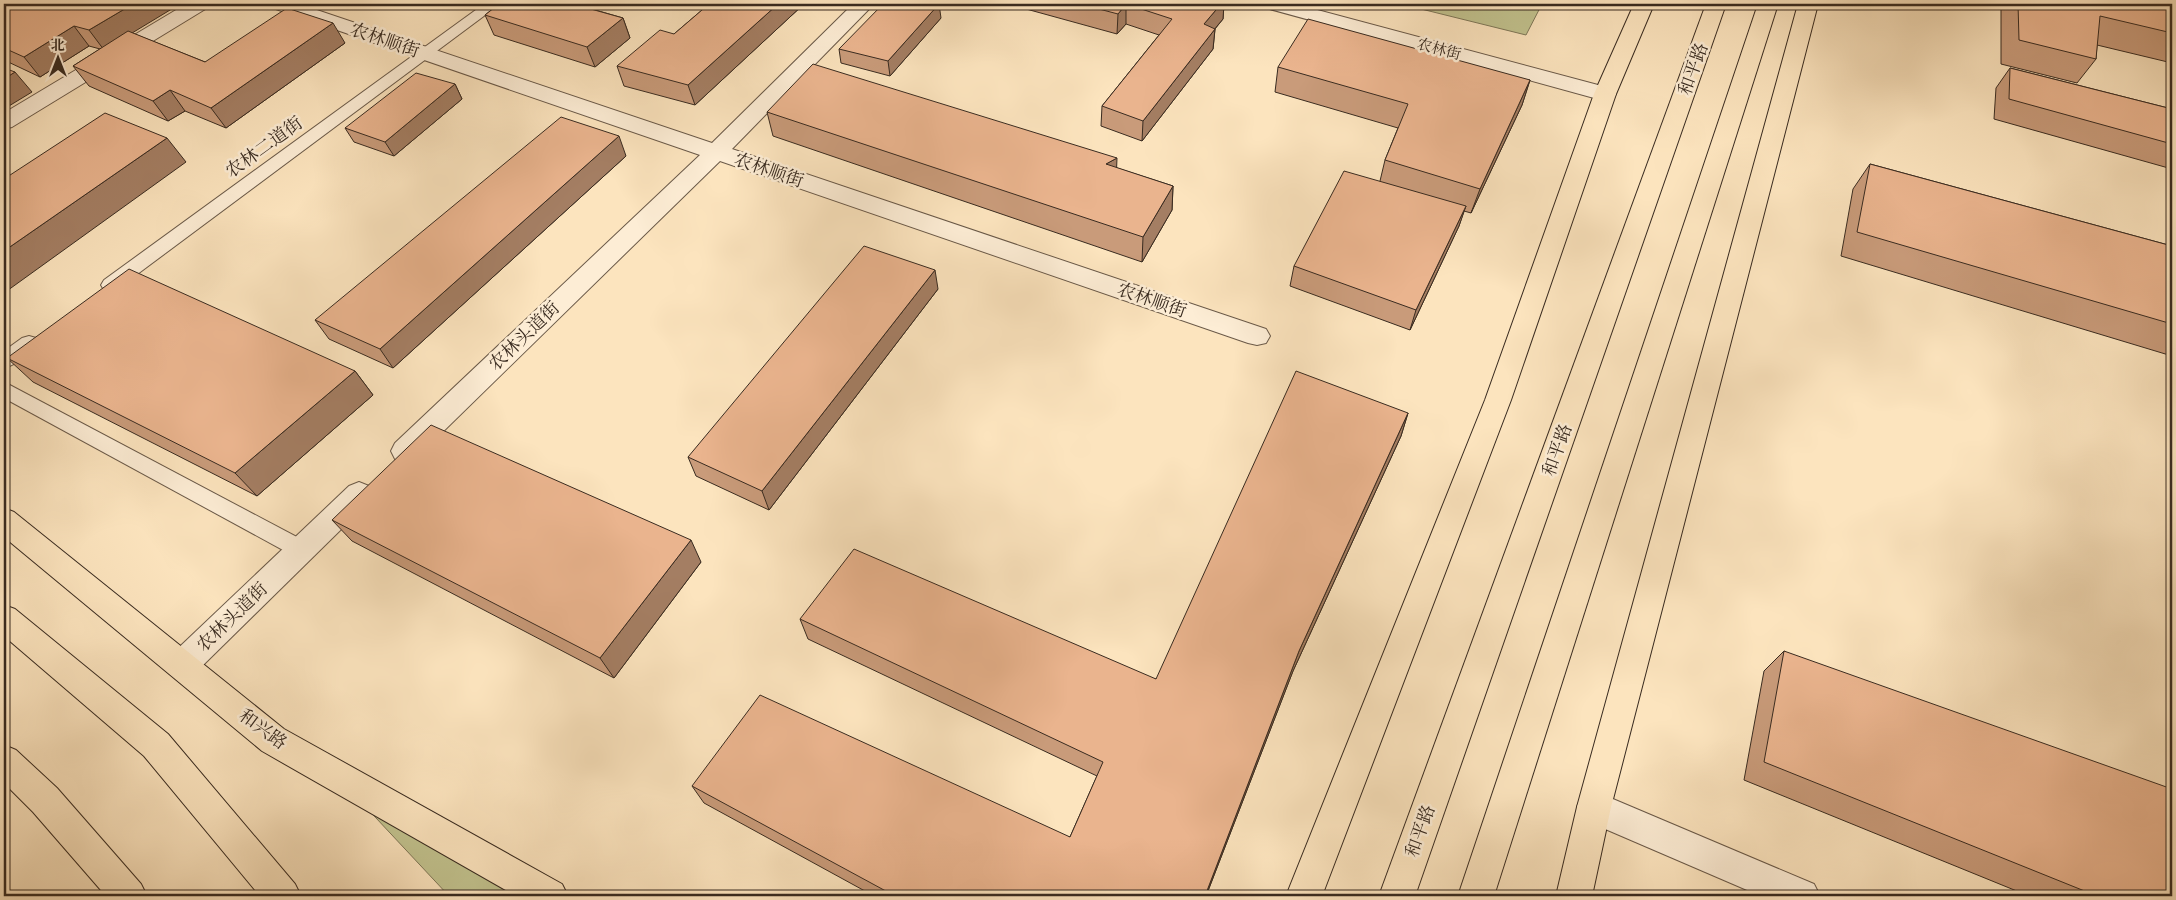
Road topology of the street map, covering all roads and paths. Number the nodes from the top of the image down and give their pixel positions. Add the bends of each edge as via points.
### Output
1 (200, 4) edge
2 (280, 4) edge
3 (493, 4) edge
4 (864, 4) edge
5 (1273, 4) edge
6 (1644, 4) edge
7 (1716, 4) edge
8 (1768, 4) edge
9 (1808, 4) edge
10 (426, 53) junction
11 (1605, 94) junction
12 (4, 122) edge
13 (716, 152) junction
14 (99, 293) edge
15 (43, 333) edge
16 (1257, 336) dead end
17 (4, 361) edge
18 (4, 389) edge
19 (4, 520) edge
20 (302, 550) junction
21 (4, 618) edge
22 (182, 665) junction
23 (4, 761) edge
24 (1594, 807) junction
25 (128, 896) edge
26 (283, 896) edge
27 (550, 896) edge
28 (1304, 896) edge
29 (1397, 896) edge
30 (1476, 896) edge
31 (1574, 896) edge
32 (1802, 896) edge

1 - 12 street
2 - 10 street, 农林顺街
3 - 10 lane, 农林二道街
4 - 13 street, 农林头道街
5 - 11 street, 农林街
6 - 11 main road
7 - 29 main road, 和平路
8 - 30 main road
9 - 24 main road
10 - 13 street, 农林顺街
10 - 14 lane, 农林二道街
11 - 28 main road via 1498,400
13 - 16 street, 农林顺街
13 - 20 street, 农林头道街
15 - 17 lane
18 - 20 lane
19 - 22 main road, 和兴路
20 - 22 street, 农林头道街
21 - 26 main road via 156,745
22 - 27 main road, 和兴路 via 272,740
23 - 25 main road via 45,800
24 - 31 main road
24 - 32 street

